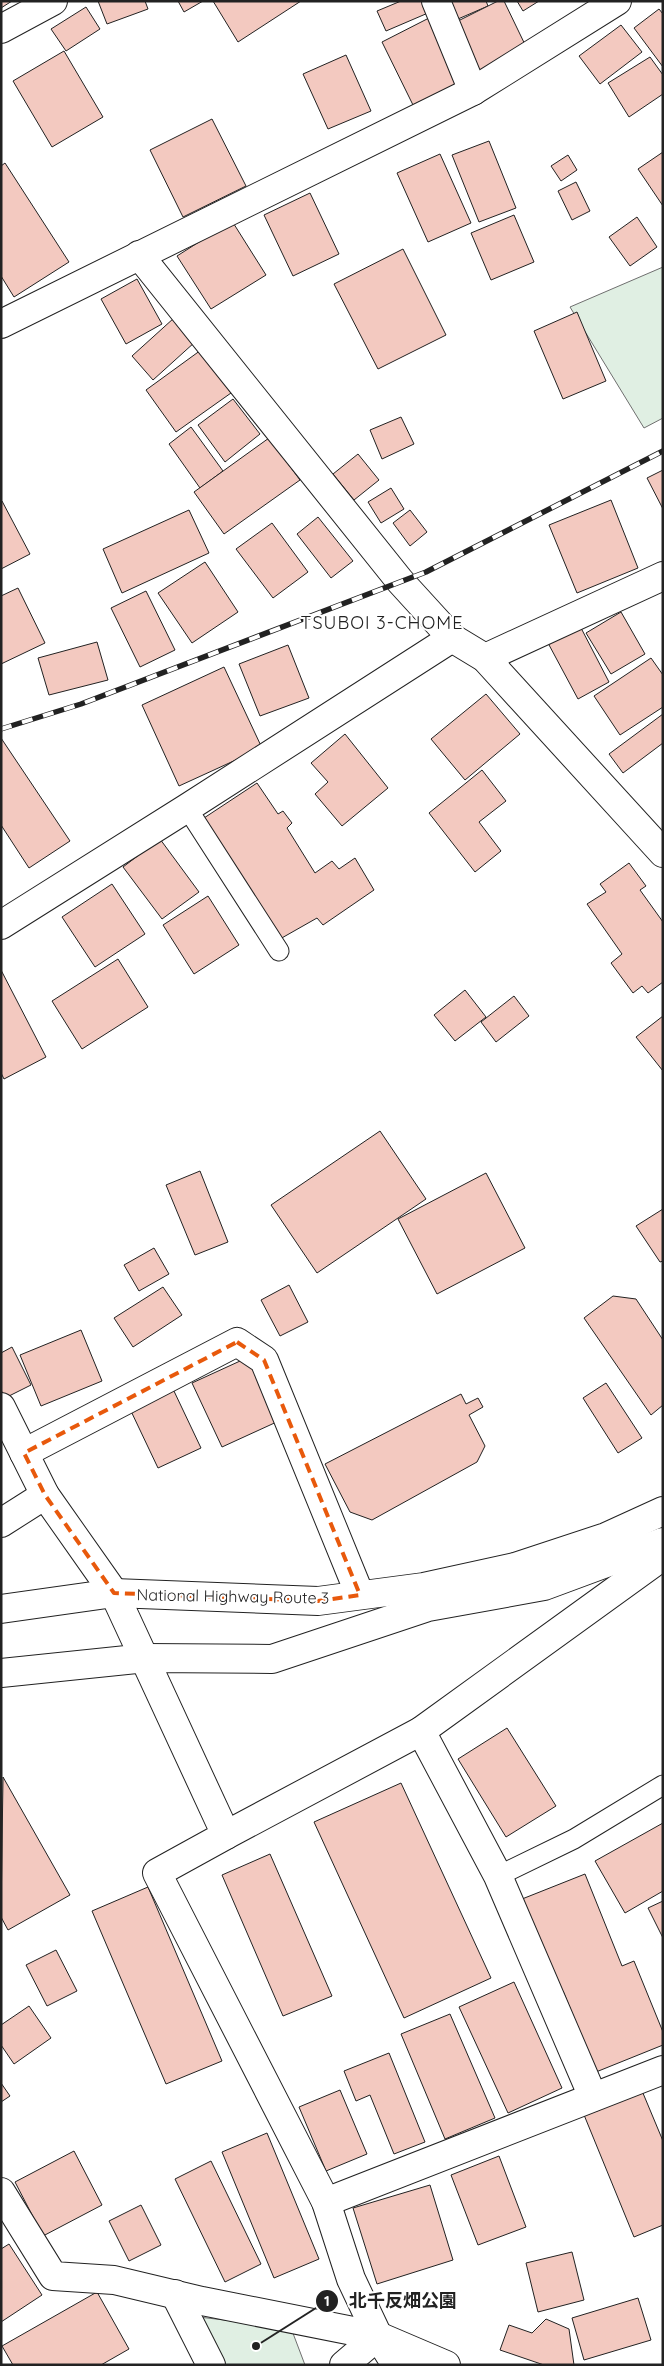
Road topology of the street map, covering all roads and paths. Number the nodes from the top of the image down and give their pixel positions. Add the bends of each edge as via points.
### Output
1 (53, 1) edge
2 (436, 1) edge
3 (618, 1) edge
4 (1, 29) edge
5 (473, 91) junction
6 (139, 255) junction
7 (1, 324) edge
8 (663, 576) edge
9 (452, 638) junction
10 (485, 658) junction
11 (188, 808) junction
12 (663, 853) edge
13 (1, 925) edge
14 (279, 951) dead end
15 (1, 1407) edge
16 (24, 1453) junction
17 (45, 1495) junction
18 (663, 1511) edge
19 (1, 1523) edge
20 (663, 1542) edge
21 (663, 1556) edge
22 (114, 1593) junction
23 (360, 1595) junction
24 (1, 1609) edge
25 (146, 1658) junction
26 (1, 1673) edge
27 (421, 1731) junction
28 (663, 1785) edge
29 (226, 1835) junction
30 (498, 1876) junction
31 (663, 2070) edge
32 (593, 2097) junction
33 (1, 2192) edge
34 (326, 2202) junction
35 (175, 2294) junction
36 (378, 2336) junction
37 (211, 2365) edge
38 (344, 2365) edge
39 (396, 2365) edge
40 (446, 2365) edge

1 - 4 main road
2 - 5 main road
3 - 5 main road
5 - 6 main road
6 - 7 main road
6 - 9 main road via 400,581
8 - 10 main road
9 - 10 main road
9 - 11 main road
10 - 12 main road
11 - 13 main road
11 - 14 lane
15 - 16 main road
16 - 17 main road
16 - 23 main road via 238,1342 264,1360
17 - 19 main road
17 - 22 main road
18 - 23 main road, National Highway Route 3 via 606,1537 515,1566 424,1587
20 - 25 main road via 544,1586 428,1607 272,1659
21 - 27 main road
22 - 23 main road, National Highway Route 3 via 318,1601
22 - 24 main road, National Highway Route 3
22 - 25 main road
25 - 26 main road
25 - 29 main road
27 - 29 main road
27 - 30 main road
28 - 30 lane via 574,1839
29 - 34 main road via 157,1873
30 - 32 main road
31 - 32 main road
32 - 34 main road
33 - 35 main road via 53,2276 114,2280
34 - 36 main road via 350,2279
35 - 36 main road
35 - 37 main road
36 - 38 main road
36 - 39 main road
36 - 40 main road

